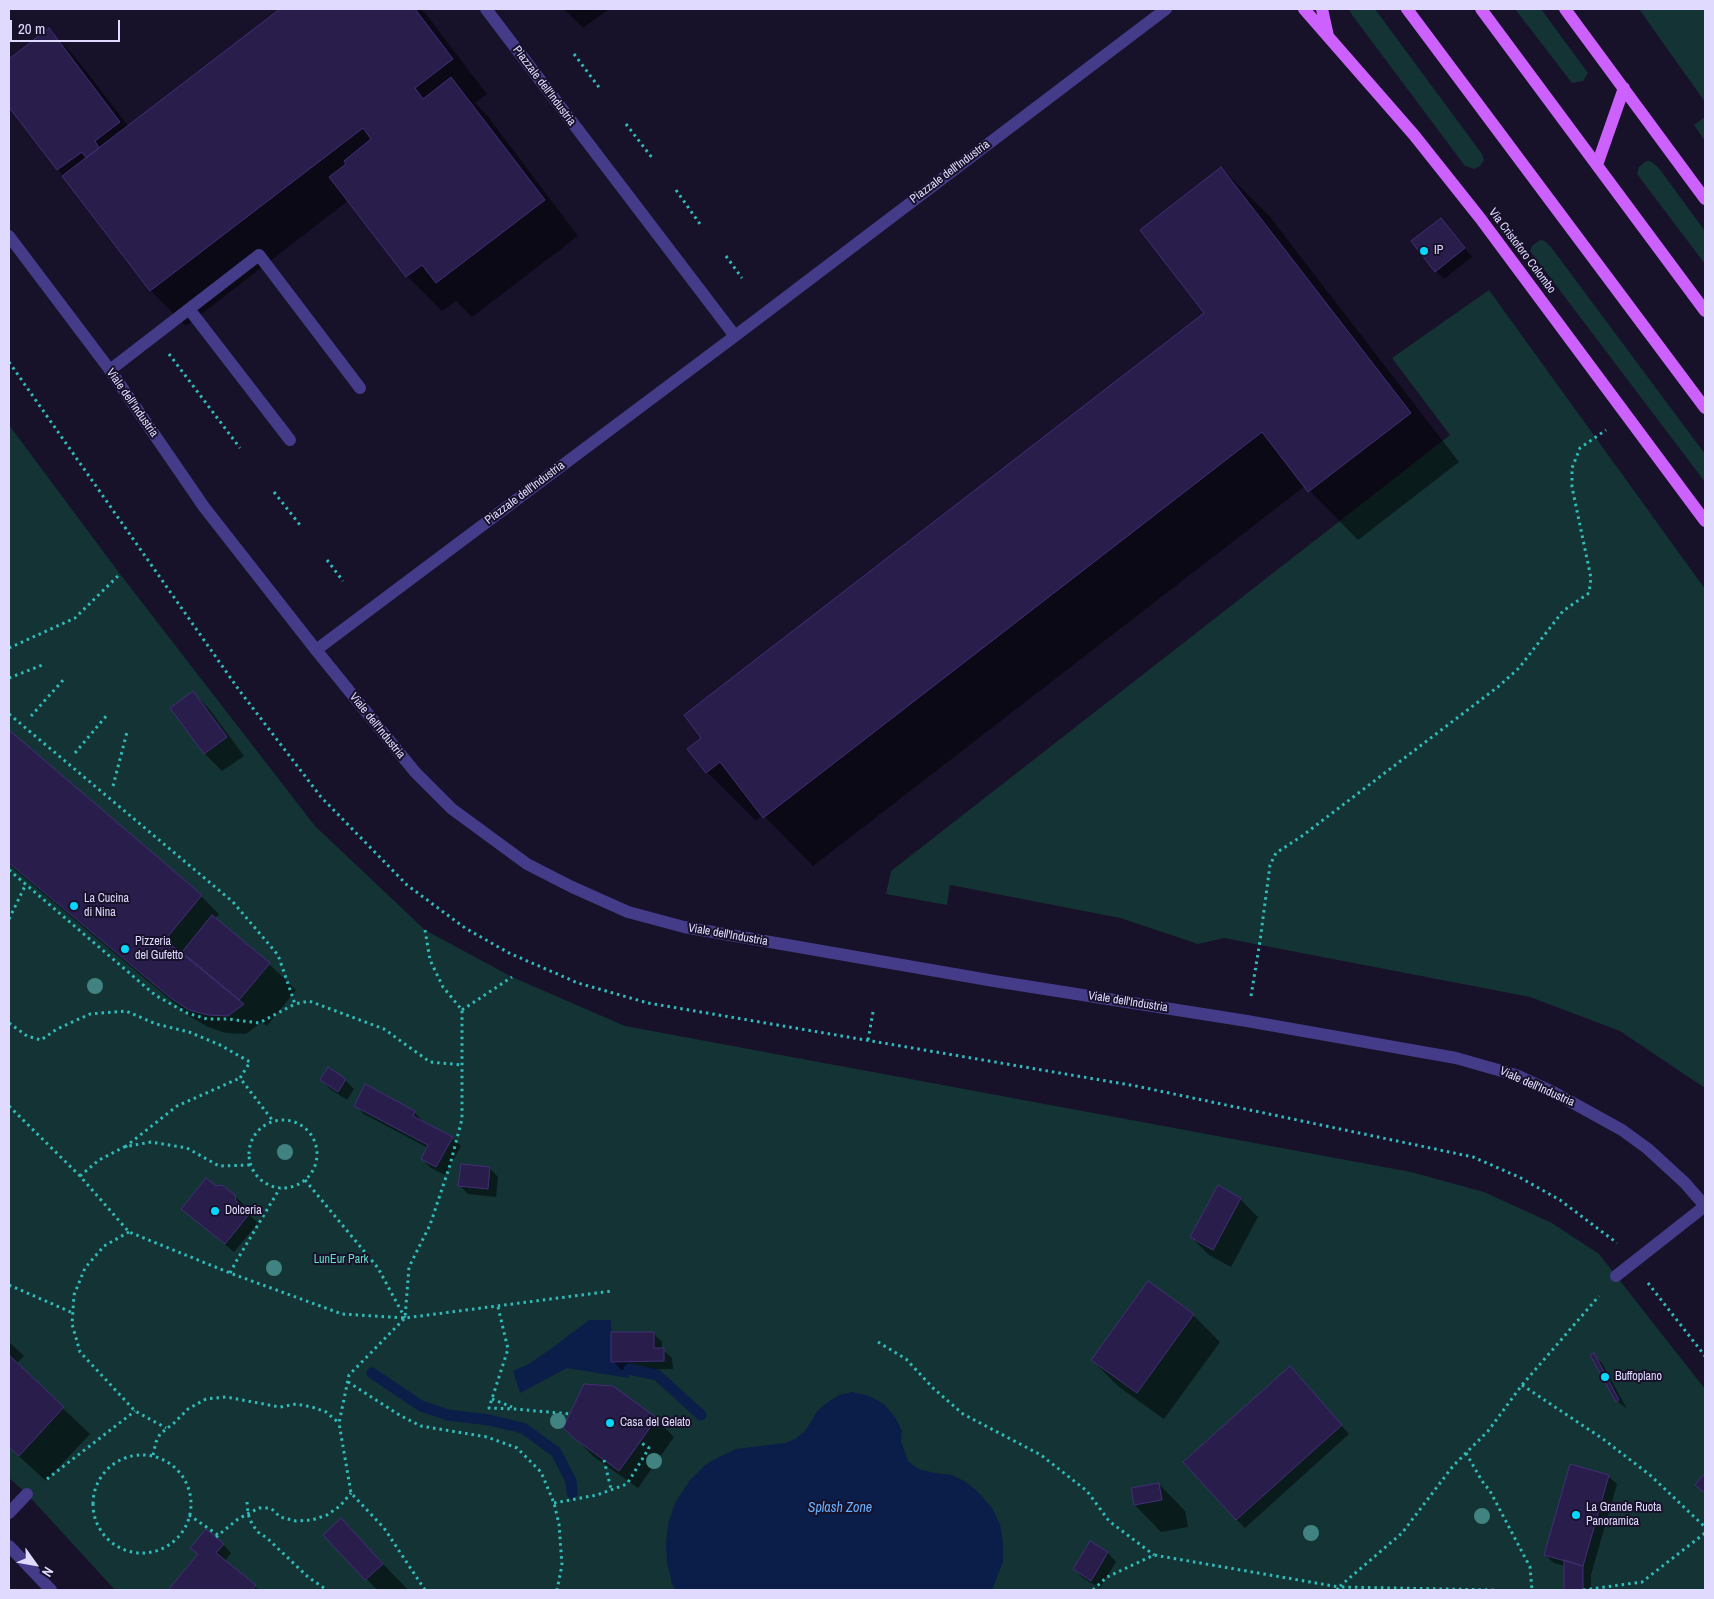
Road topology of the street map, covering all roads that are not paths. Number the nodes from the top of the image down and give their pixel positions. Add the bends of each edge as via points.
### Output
1 (486, 9) edge
2 (1166, 9) edge
3 (1304, 9) edge
4 (1322, 9) edge
5 (1407, 9) edge
6 (1481, 9) edge
7 (1564, 9) edge
8 (1329, 38) junction
9 (1624, 88) junction
10 (1597, 165) junction
11 (1705, 199) edge
12 (9, 236) edge
13 (189, 309) junction
14 (1705, 310) edge
15 (735, 336) junction
16 (110, 370) junction
17 (360, 388) dead end
18 (1705, 408) edge
19 (290, 440) dead end
20 (1705, 521) edge
21 (316, 650) junction
22 (1705, 1206) edge
23 (1616, 1276) road end
24 (27, 1494) road end
25 (9, 1513) edge
26 (9, 1546) edge
27 (51, 1590) edge

1 - 15 street, Piazzale dell'Industria
2 - 15 street, Piazzale dell'Industria
3 - 8 main road, Via Cristoforo Colombo
4 - 8 main road
5 - 18 main road
6 - 10 main road
7 - 9 main road
8 - 20 main road, Via Cristoforo Colombo via 1414,135 1480,218
9 - 10 main road
9 - 11 main road
10 - 14 main road
12 - 16 street, Viale dell'Industria
13 - 16 street
13 - 17 street via 259,255
13 - 19 street
15 - 21 street, Piazzale dell'Industria
16 - 21 street, Viale dell'Industria via 204,507
21 - 22 street, Viale dell'Industria via 415,772 452,808 527,864 628,912 684,927 796,947 1456,1058 1516,1076 1555,1093 1622,1130 1678,1176
22 - 23 street
24 - 25 street
26 - 27 street

